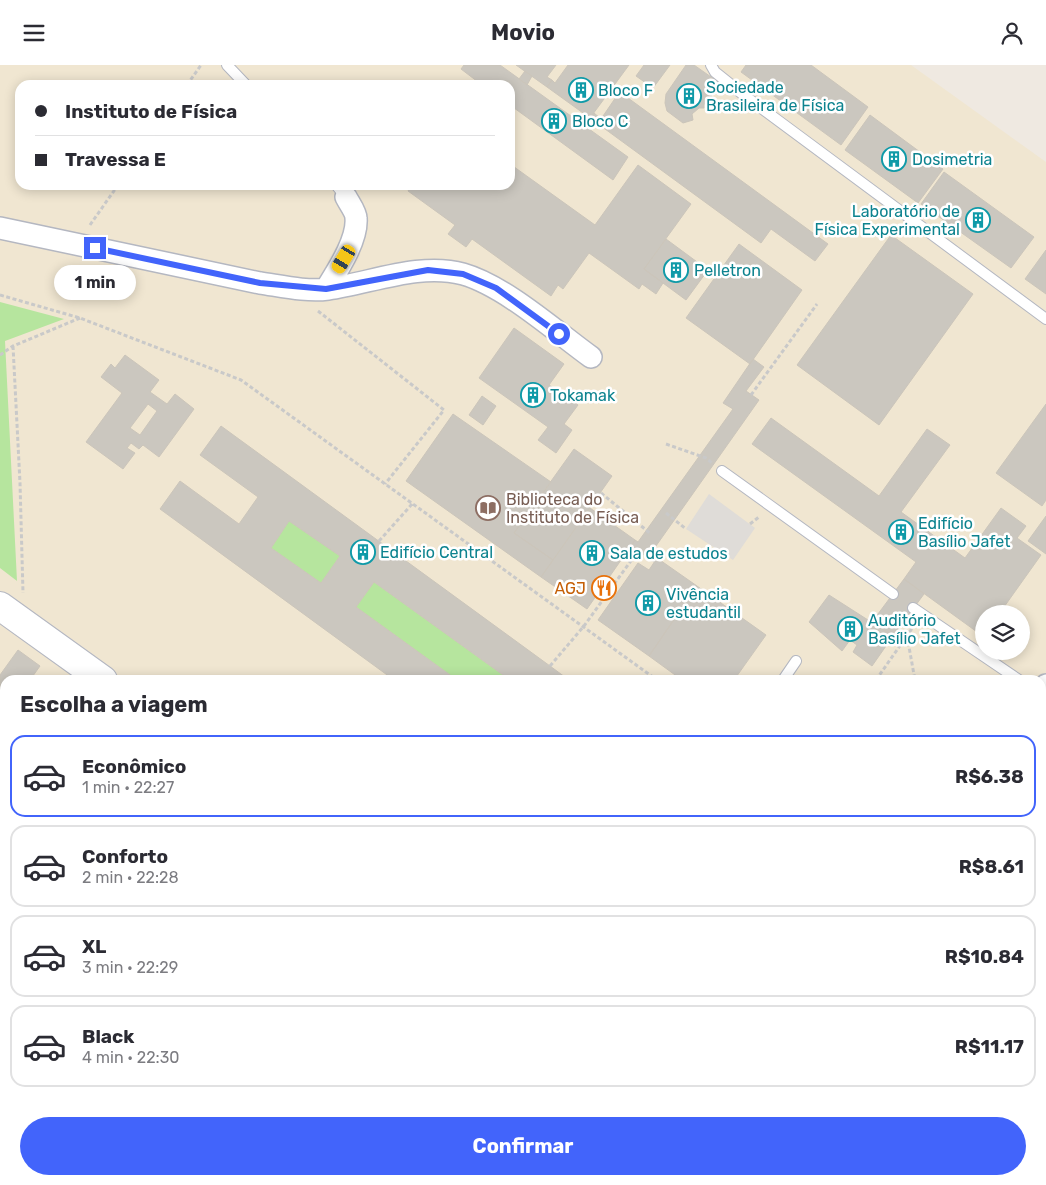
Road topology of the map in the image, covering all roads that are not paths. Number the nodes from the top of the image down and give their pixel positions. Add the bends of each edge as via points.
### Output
1 (227, 65) edge
2 (711, 65) edge
3 (241, 80) edge
4 (341, 191) edge
5 (0, 228) edge
6 (326, 289) junction
7 (1046, 319) edge
8 (591, 357) dead end
9 (722, 471) dead end
10 (893, 593) dead end
11 (0, 606) edge
12 (918, 611) road end
13 (796, 661) dead end
14 (96, 675) edge
15 (786, 675) edge
16 (1012, 675) edge

1 - 3 lane
2 - 7 lane via 745,96
4 - 6 street via 356,217 344,259
5 - 6 street via 260,283
6 - 8 street via 428,270 463,274 496,288
9 - 10 lane
11 - 14 street
12 - 16 lane
13 - 15 lane

